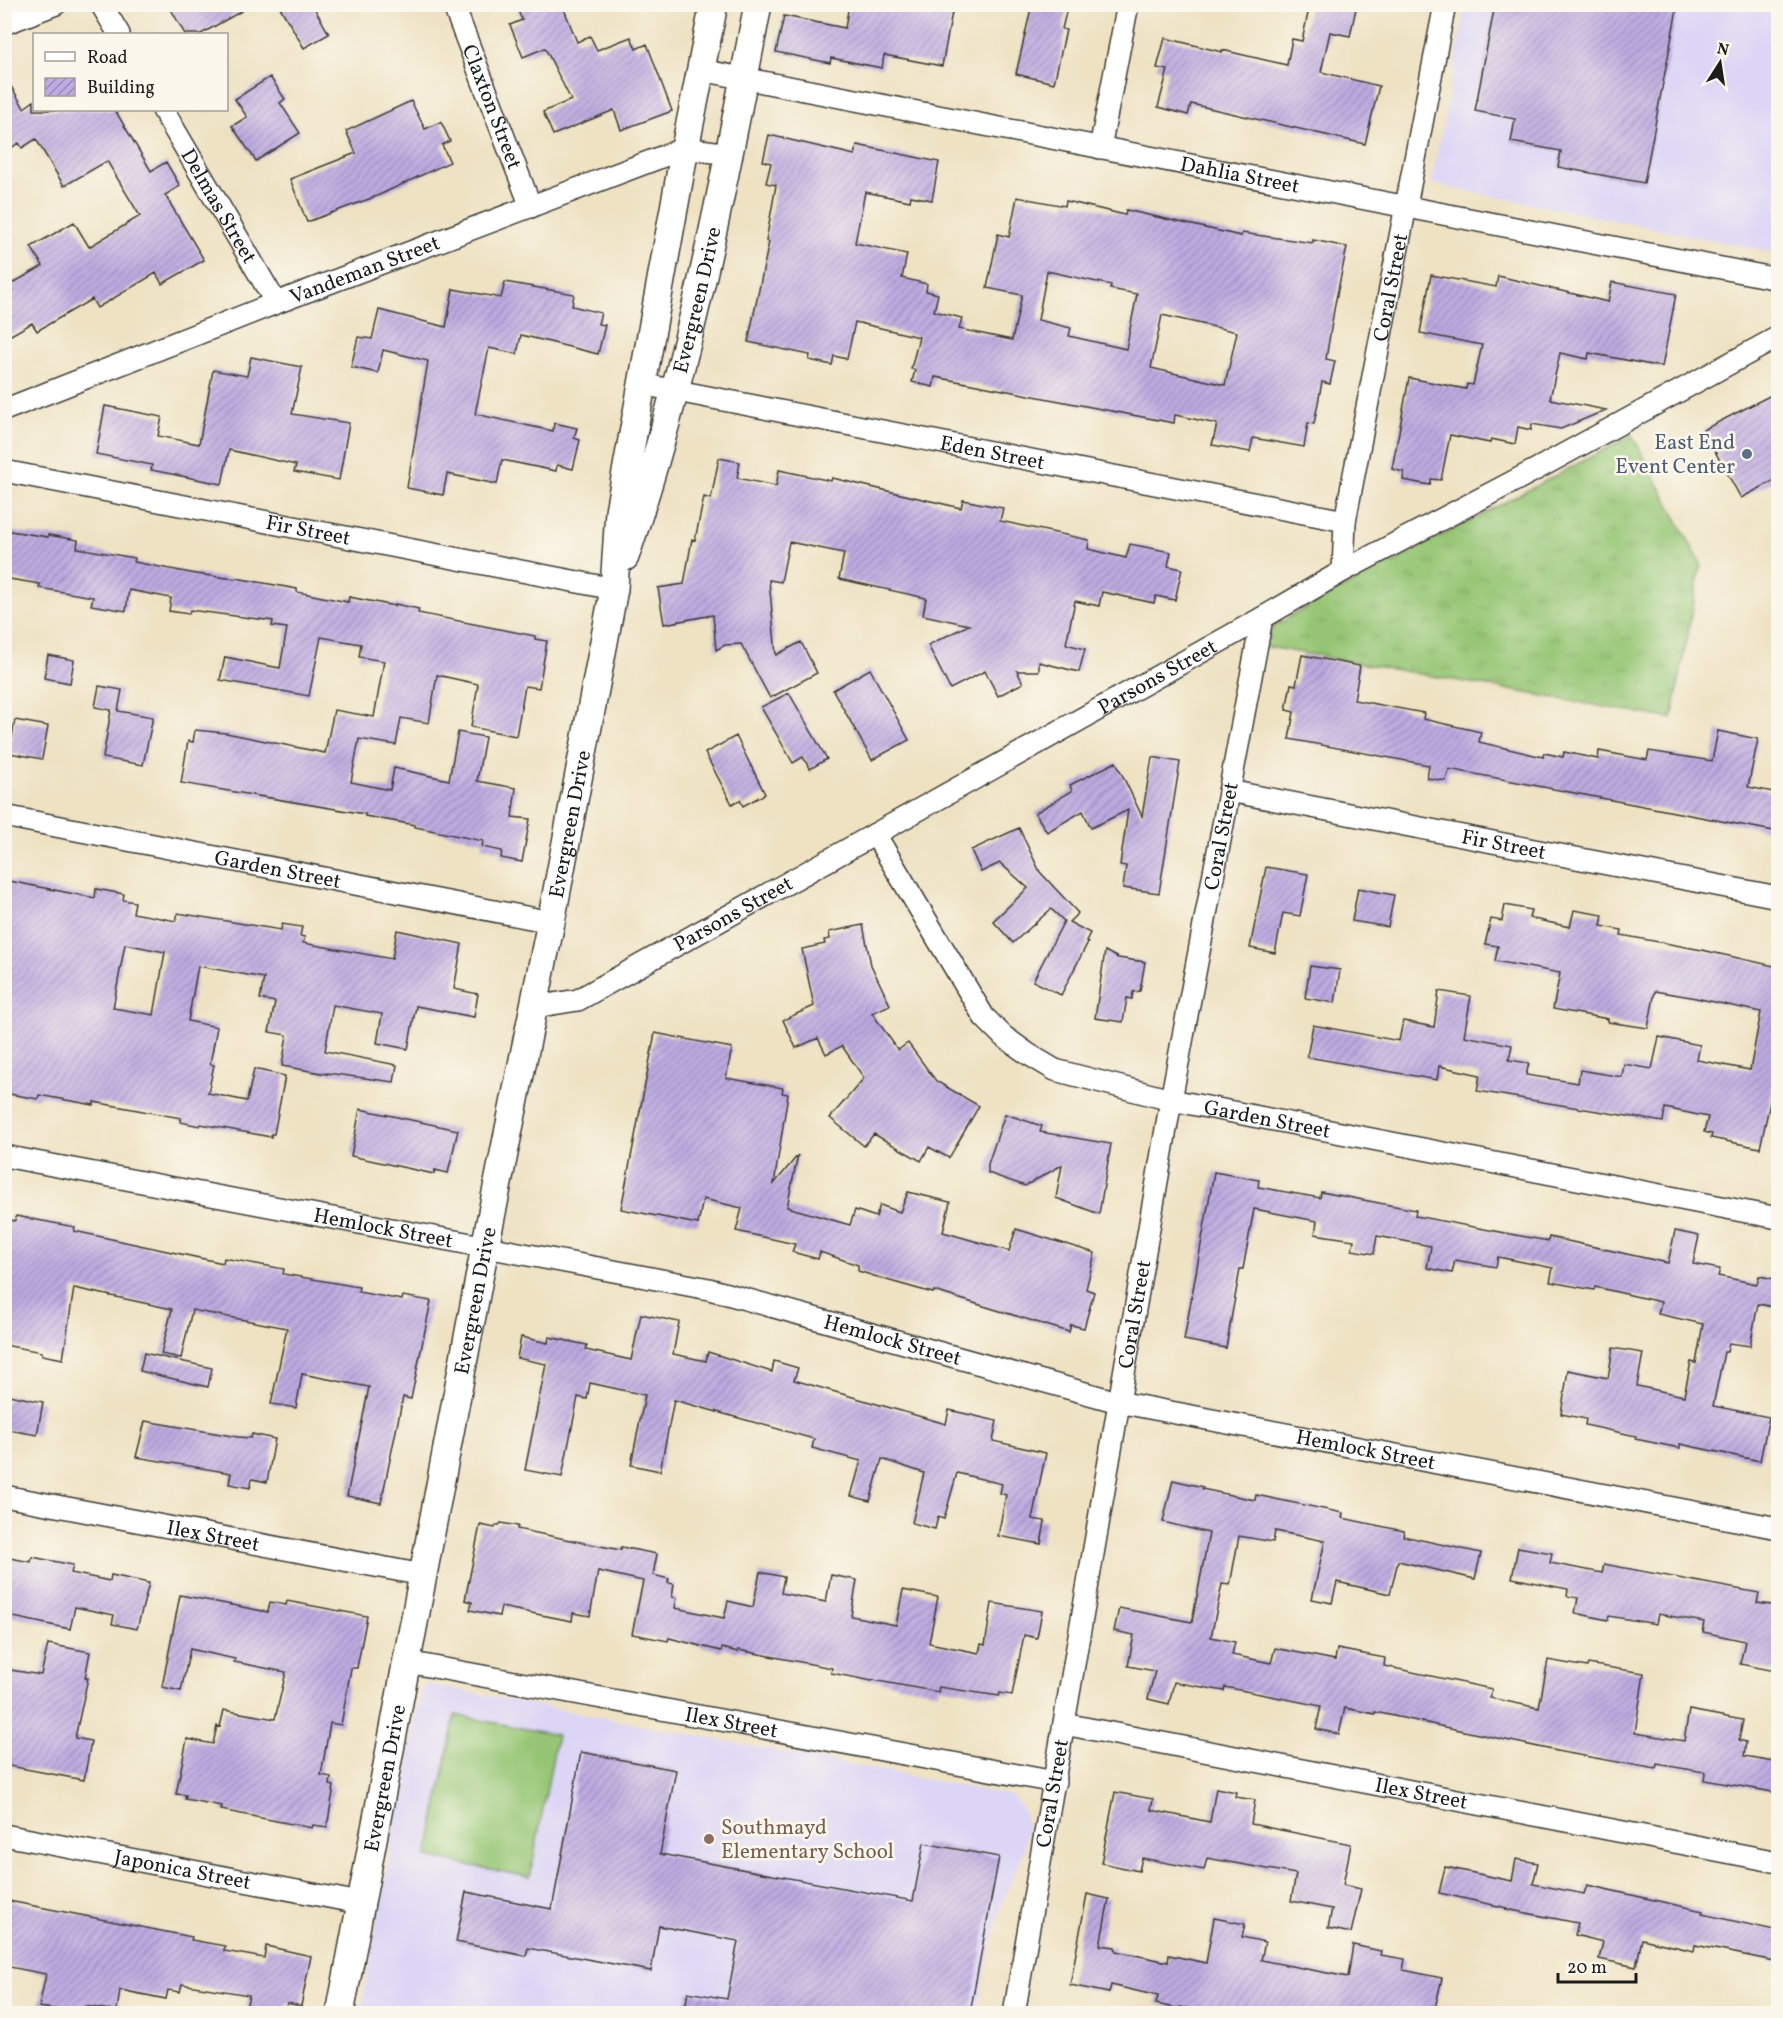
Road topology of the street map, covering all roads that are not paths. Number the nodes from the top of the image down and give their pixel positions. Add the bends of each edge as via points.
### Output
1 (56, 4) edge
2 (101, 4) edge
3 (453, 4) edge
4 (714, 4) edge
5 (758, 4) edge
6 (1128, 4) edge
7 (1445, 4) edge
8 (4, 24) edge
9 (118, 33) edge
10 (701, 70) junction
11 (744, 78) junction
12 (164, 111) edge
13 (685, 147) junction
14 (1100, 148) junction
15 (729, 154) junction
16 (531, 207) junction
17 (1406, 208) junction
18 (1779, 279) edge
19 (276, 303) junction
20 (1779, 337) edge
21 (641, 384) junction
22 (675, 390) junction
23 (4, 410) edge
24 (4, 471) edge
25 (1345, 521) junction
26 (1343, 571) junction
27 (614, 589) junction
28 (1262, 618) junction
29 (1229, 791) junction
30 (4, 816) edge
31 (875, 834) junction
32 (1779, 897) edge
33 (551, 922) junction
34 (534, 1007) junction
35 (1171, 1100) junction
36 (4, 1156) edge
37 (1779, 1218) edge
38 (485, 1247) junction
39 (1118, 1402) junction
40 (4, 1496) edge
41 (1779, 1528) edge
42 (423, 1575) junction
43 (407, 1662) junction
44 (1064, 1724) junction
45 (1055, 1782) junction
46 (4, 1835) edge
47 (1779, 1862) edge
48 (360, 1902) junction
49 (340, 2013) edge
50 (1014, 2013) edge

1 - 8 street
2 - 9 street
3 - 16 street, Claxton Street
4 - 10 street, Evergreen Drive
5 - 11 street, Evergreen Drive
6 - 14 street
7 - 17 street, Coral Street
10 - 11 street, Dahlia Street
10 - 13 street, Evergreen Drive
11 - 14 street, Dahlia Street
11 - 15 street, Evergreen Drive
12 - 19 street, Delmas Street
13 - 15 street
13 - 16 street, Vandeman Street
13 - 21 street, Evergreen Drive
14 - 17 street, Dahlia Street
15 - 22 street, Evergreen Drive
16 - 19 street, Vandeman Street
17 - 18 street, Dahlia Street
17 - 25 street, Coral Street
19 - 23 street, Vandeman Street
20 - 26 street, Parsons Street
21 - 22 street, Eden Street
21 - 27 street, Evergreen Drive via 619,511
22 - 25 street, Eden Street
22 - 27 street, Evergreen Drive
24 - 27 street, Fir Street
25 - 26 street, Coral Street
26 - 28 street, Parsons Street
27 - 33 street, Evergreen Drive
28 - 29 street, Coral Street
28 - 31 street, Parsons Street
29 - 32 street, Fir Street
29 - 35 street, Coral Street
30 - 33 street, Garden Street
31 - 34 street, Parsons Street via 578,1000
31 - 35 street, Garden Street via 984,1017 1003,1036 1055,1070
33 - 34 street, Evergreen Drive
34 - 38 street, Evergreen Drive
35 - 37 street, Garden Street
35 - 39 street, Coral Street
36 - 38 street, Hemlock Street
38 - 39 street, Hemlock Street via 709,1289
38 - 42 street, Evergreen Drive
39 - 41 street, Hemlock Street
39 - 44 street, Coral Street
40 - 42 street, Ilex Street
42 - 43 street, Evergreen Drive
43 - 45 street, Ilex Street
43 - 48 street, Evergreen Drive
44 - 45 street, Coral Street
44 - 47 street, Ilex Street
45 - 50 street, Coral Street
46 - 48 street, Japonica Street
48 - 49 street, Evergreen Drive

